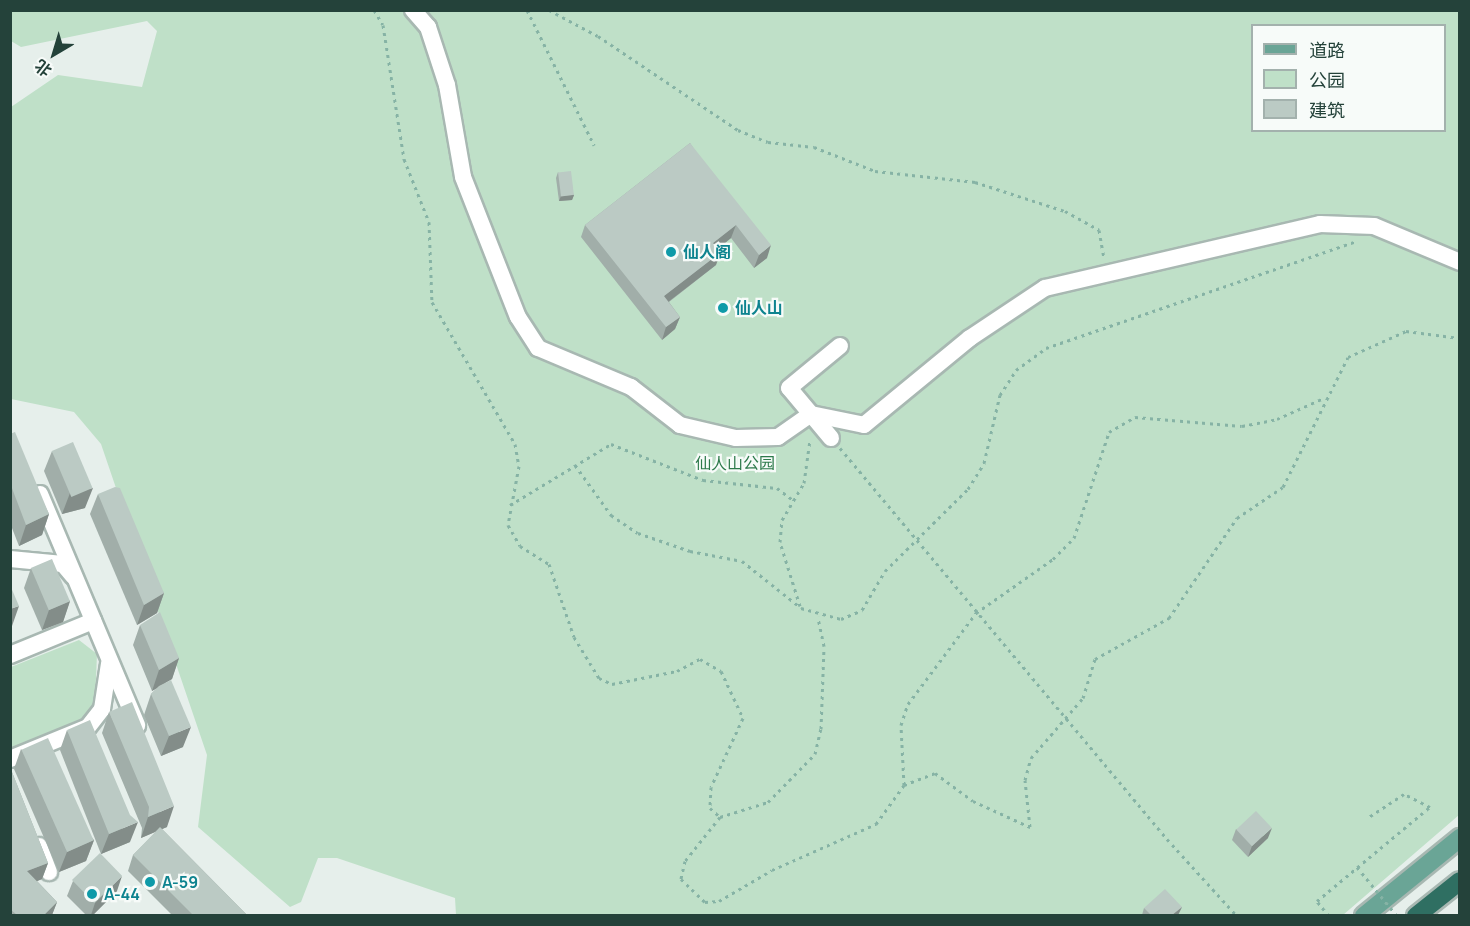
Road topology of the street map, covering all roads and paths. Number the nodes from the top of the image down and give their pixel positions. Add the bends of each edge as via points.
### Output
1 (374, 10) edge
2 (413, 10) edge
3 (527, 10) edge
4 (549, 10) edge
5 (594, 145) dead end
6 (1374, 226) junction
7 (1460, 262) edge
8 (1107, 272) junction
9 (1460, 338) edge
10 (840, 346) dead end
11 (1324, 398) junction
12 (811, 414) junction
13 (831, 438) joint
14 (575, 465) junction
15 (33, 476) edge
16 (794, 501) junction
17 (510, 505) junction
18 (916, 541) junction
19 (11, 557) edge
20 (76, 579) junction
21 (801, 608) junction
22 (976, 613) junction
23 (818, 617) junction
24 (93, 621) junction
25 (10, 655) edge
26 (109, 659) junction
27 (1064, 717) junction
28 (88, 727) junction
29 (144, 742) edge
30 (46, 745) junction
31 (97, 748) edge
32 (10, 759) edge
33 (55, 766) edge
34 (904, 785) junction
35 (720, 817) junction
36 (1369, 817) dead end
37 (32, 830) edge
38 (1460, 838) edge
39 (1357, 867) junction
40 (50, 872) dead end
41 (1460, 881) edge
42 (1237, 915) edge
43 (1329, 915) edge
44 (1364, 915) edge
45 (1397, 915) edge
46 (1416, 915) edge

1 - 17 path via 383,25 404,159 429,222 432,302 515,444 519,466
2 - 12 lane via 428,27 447,85 463,177 518,317 538,348 631,387 680,425 736,438 778,437
3 - 5 path
4 - 8 path via 598,36 738,130 768,142 814,147 875,171 975,182 1065,211 1099,230
6 - 7 lane
6 - 8 lane via 1320,224
6 - 18 path via 1346,248 1046,348 1016,370 1000,395 984,463 968,489
8 - 12 lane via 1045,288 970,338 864,425
9 - 11 path via 1421,330 1382,337 1348,357
10 - 12 lane via 789,388
11 - 22 path via 1277,419 1242,426 1134,417 1109,432 1074,538 1053,559
11 - 27 path via 1299,463 1283,487 1237,518 1168,618 1095,659 1083,698
12 - 13 lane
12 - 16 path via 804,483
13 - 18 path
14 - 16 path via 611,444 703,480 777,488
14 - 17 path
14 - 21 path via 611,515 638,533 690,551 742,561
15 - 20 lane
16 - 21 path via 782,520 780,542
17 - 35 path via 508,525 520,546 549,564 574,637 599,678 612,684 677,671 700,659 721,671 743,718 711,787 710,808
18 - 22 path
18 - 23 path via 885,571 862,610 841,620
19 - 20 lane via 63,564
20 - 24 lane
21 - 23 path
22 - 27 path
22 - 34 path via 908,704 901,725
23 - 35 path via 824,646 821,729 815,754 768,802
24 - 25 lane
24 - 26 lane
26 - 28 lane via 102,709
26 - 29 lane
27 - 34 path via 1031,758 1025,780 1030,827 973,801 935,773
27 - 42 path
28 - 30 lane
28 - 31 lane
30 - 32 lane
30 - 33 lane
34 - 35 path via 876,824 772,870 719,901 705,902 681,879 685,861
36 - 39 path via 1404,794 1430,807
37 - 40 lane
38 - 44 main road
39 - 43 path via 1317,901
39 - 45 path, bridge
41 - 46 highway

